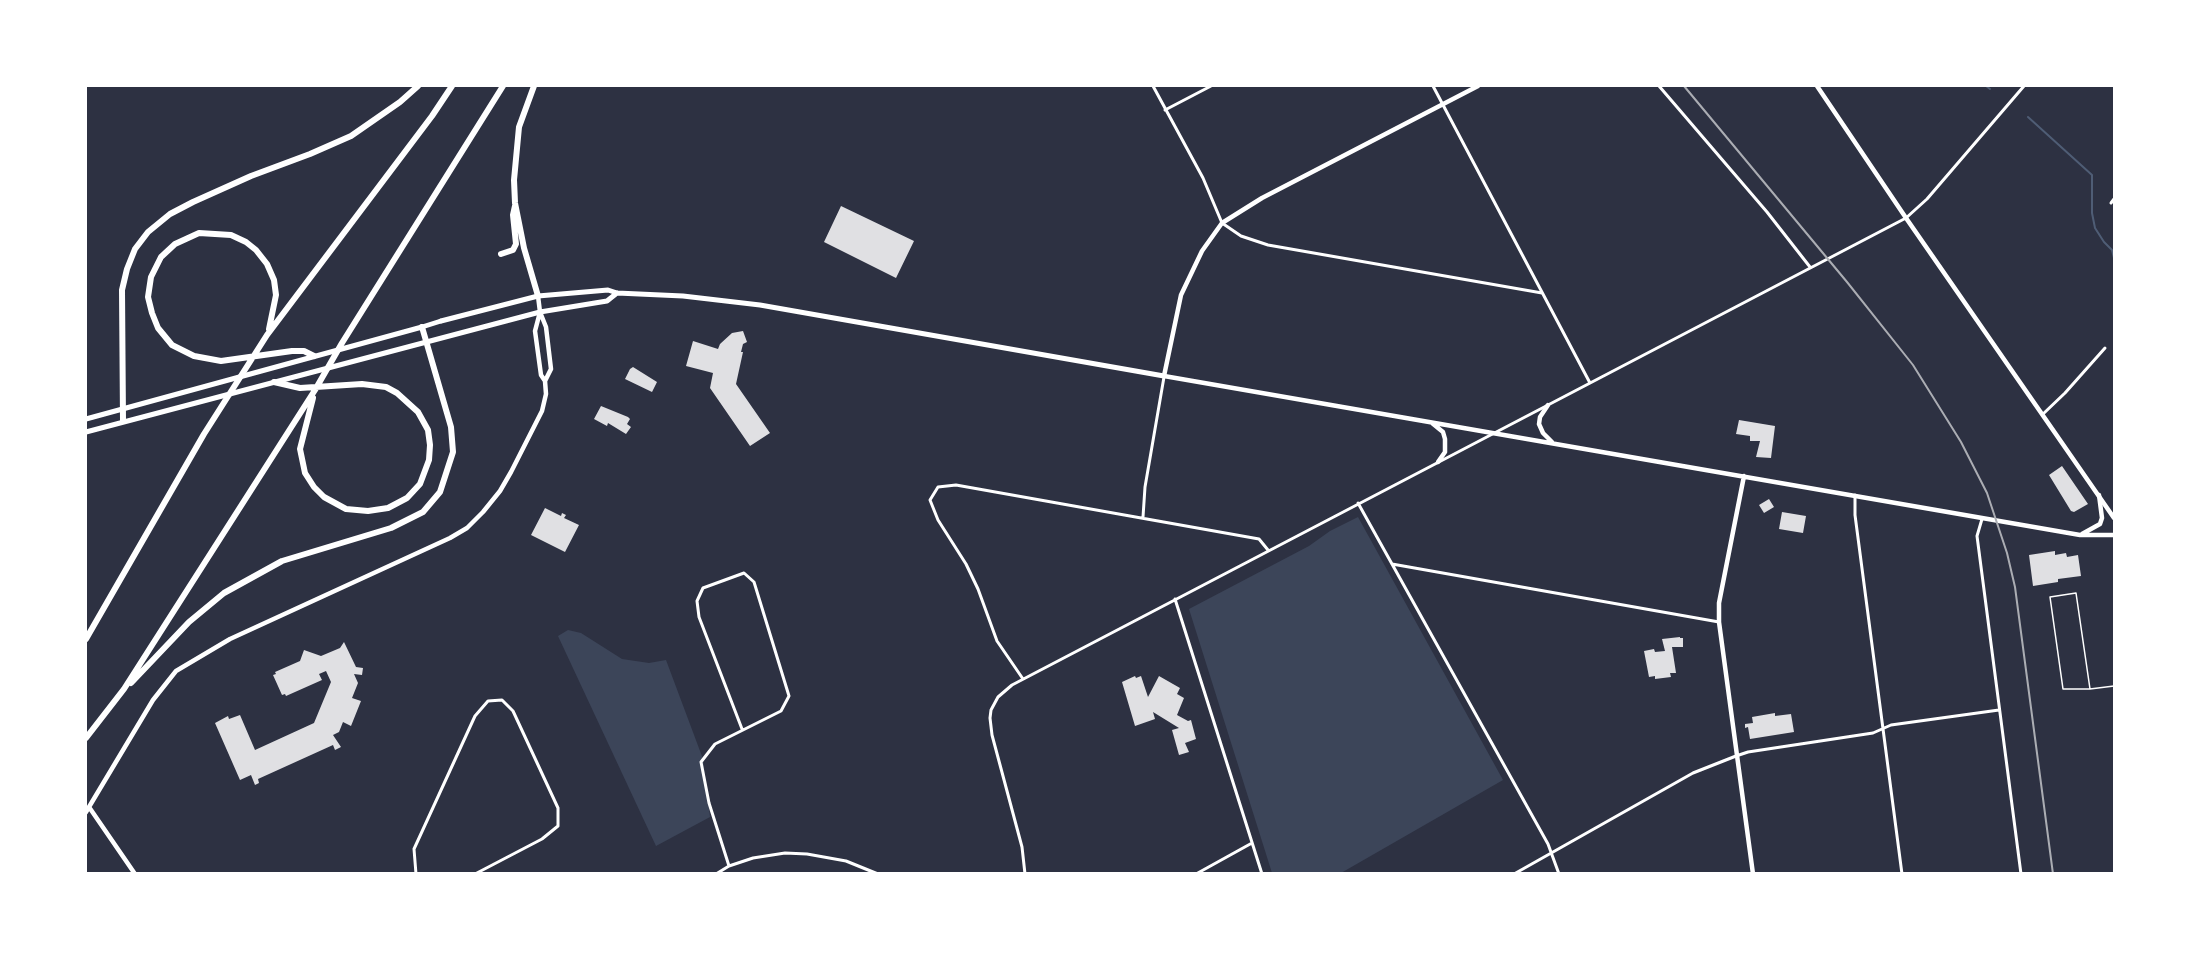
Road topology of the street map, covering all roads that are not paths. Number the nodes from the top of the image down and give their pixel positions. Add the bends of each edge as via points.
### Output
1 (418, 86) edge
2 (452, 86) edge
3 (503, 86) edge
4 (534, 86) edge
5 (1153, 86) edge
6 (1212, 86) edge
7 (1433, 86) edge
8 (1478, 86) edge
9 (1659, 86) edge
10 (1818, 86) edge
11 (2025, 86) edge
12 (1443, 104) junction
13 (1166, 110) junction
14 (2115, 199) edge
15 (515, 203) junction
16 (2111, 203) dead end
17 (1906, 218) junction
18 (1222, 223) junction
19 (501, 254) dead end
20 (1810, 267) junction
21 (617, 293) junction
22 (1542, 293) junction
23 (538, 296) junction
24 (540, 312) junction
25 (441, 321) joint
26 (422, 327) junction
27 (267, 335) junction
28 (427, 342) junction
29 (2105, 348) dead end
30 (314, 356) junction
31 (1164, 376) junction
32 (545, 381) junction
33 (274, 382) junction
34 (1590, 383) junction
35 (315, 390) junction
36 (1548, 405) junction
37 (123, 409) junction
38 (2043, 414) junction
39 (86, 419) edge
40 (123, 421) junction
41 (1430, 421) junction
42 (86, 432) edge
43 (1495, 432) junction
44 (1552, 442) junction
45 (1438, 462) junction
46 (1744, 476) junction
47 (1855, 495) junction
48 (2099, 495) junction
49 (1358, 503) junction
50 (1143, 517) junction
51 (1982, 518) junction
52 (2115, 518) edge
53 (2080, 535) junction
54 (2115, 535) edge
55 (1268, 550) junction
56 (1392, 564) junction
57 (1175, 599) junction
58 (1719, 622) junction
59 (86, 639) edge
60 (1023, 679) junction
61 (2115, 686) edge
62 (124, 689) junction
63 (2090, 689) junction
64 (2000, 710) junction
65 (742, 729) junction
66 (1883, 730) junction
67 (86, 738) edge
68 (1736, 756) junction
69 (87, 809) edge
70 (1252, 843) junction
71 (1551, 852) junction
72 (729, 866) junction
73 (135, 873) edge
74 (416, 873) edge
75 (478, 873) edge
76 (716, 873) edge
77 (877, 873) edge
78 (1024, 873) edge
79 (1196, 873) edge
80 (1262, 873) edge
81 (1514, 873) edge
82 (1559, 873) edge
83 (1753, 873) edge
84 (1902, 873) edge
85 (2021, 873) edge

1 - 37 highway via 351,136 194,202 170,214 148,232 135,249 122,290
2 - 27 highway
3 - 35 highway
4 - 15 highway via 519,127
5 - 13 street
6 - 13 street
7 - 12 street
8 - 12 street
9 - 20 street
10 - 17 street
11 - 17 street
12 - 18 street via 1262,198
12 - 22 street
13 - 18 street
14 - 16 street
15 - 19 highway via 516,244 513,250
15 - 23 highway
17 - 20 street
17 - 38 street
18 - 22 street via 1241,236 1268,245
18 - 31 street via 1202,251 1181,295
20 - 34 street
21 - 23 main road via 608,290
21 - 24 main road via 607,301
21 - 31 main road via 760,305
22 - 34 street
23 - 24 street
23 - 25 main road
24 - 28 main road
24 - 32 street via 535,331
24 - 32 street via 546,327 551,369
25 - 26 street
26 - 28 highway
26 - 30 main road
27 - 30 highway via 276,295 274,280 267,264 246,242 231,235 199,233 175,244 161,257 148,297 158,328 172,345 194,356 221,361 292,351
27 - 59 highway via 204,434
28 - 33 main road
28 - 62 highway via 452,427 453,452 440,492 423,512 391,528 282,561 224,593 183,628
29 - 38 street
30 - 37 main road
31 - 41 street
31 - 50 street
32 - 69 street via 542,411 511,472 500,491 467,528 230,639 176,671 153,699
33 - 35 highway via 300,388 362,384 386,387 407,400 428,430 430,445 420,484 407,498 369,512 346,509 314,488 305,473 300,449
33 - 40 main road
34 - 36 street
35 - 62 highway
36 - 43 street
36 - 44 street via 1539,424
37 - 39 main road
37 - 40 highway
38 - 48 street
40 - 42 main road
41 - 43 street
41 - 45 street via 1445,439 1445,452
43 - 44 street
43 - 45 street
44 - 46 street
45 - 49 street
46 - 47 street
46 - 58 street via 1719,603
47 - 51 street
47 - 66 street
48 - 52 street
48 - 53 street via 2100,524
49 - 55 street
49 - 56 street
50 - 55 street via 1259,539
50 - 60 street via 956,485 939,487 930,501 938,520 966,564 997,641
51 - 53 street
51 - 64 street via 1977,536
53 - 54 street
55 - 57 street
56 - 58 street
56 - 71 street
57 - 60 street
57 - 70 street
58 - 68 street
60 - 78 street via 998,697 990,718 1022,847
61 - 63 lane
62 - 67 highway
63 - 63 lane via 2076,593 2050,597 2063,689
64 - 66 street via 1891,724
64 - 85 street
65 - 65 street via 781,711 789,696 754,582 744,573 703,588 697,601 699,617
65 - 72 street via 715,744 701,762
66 - 68 street
66 - 84 street
68 - 71 street via 1693,773
68 - 83 street
69 - 73 street
70 - 79 street
70 - 80 street
71 - 81 street
71 - 82 street
72 - 76 street
72 - 77 street via 785,852 846,861
74 - 75 street via 414,849 475,716 488,701 502,700 513,711 558,808 558,826 542,839

